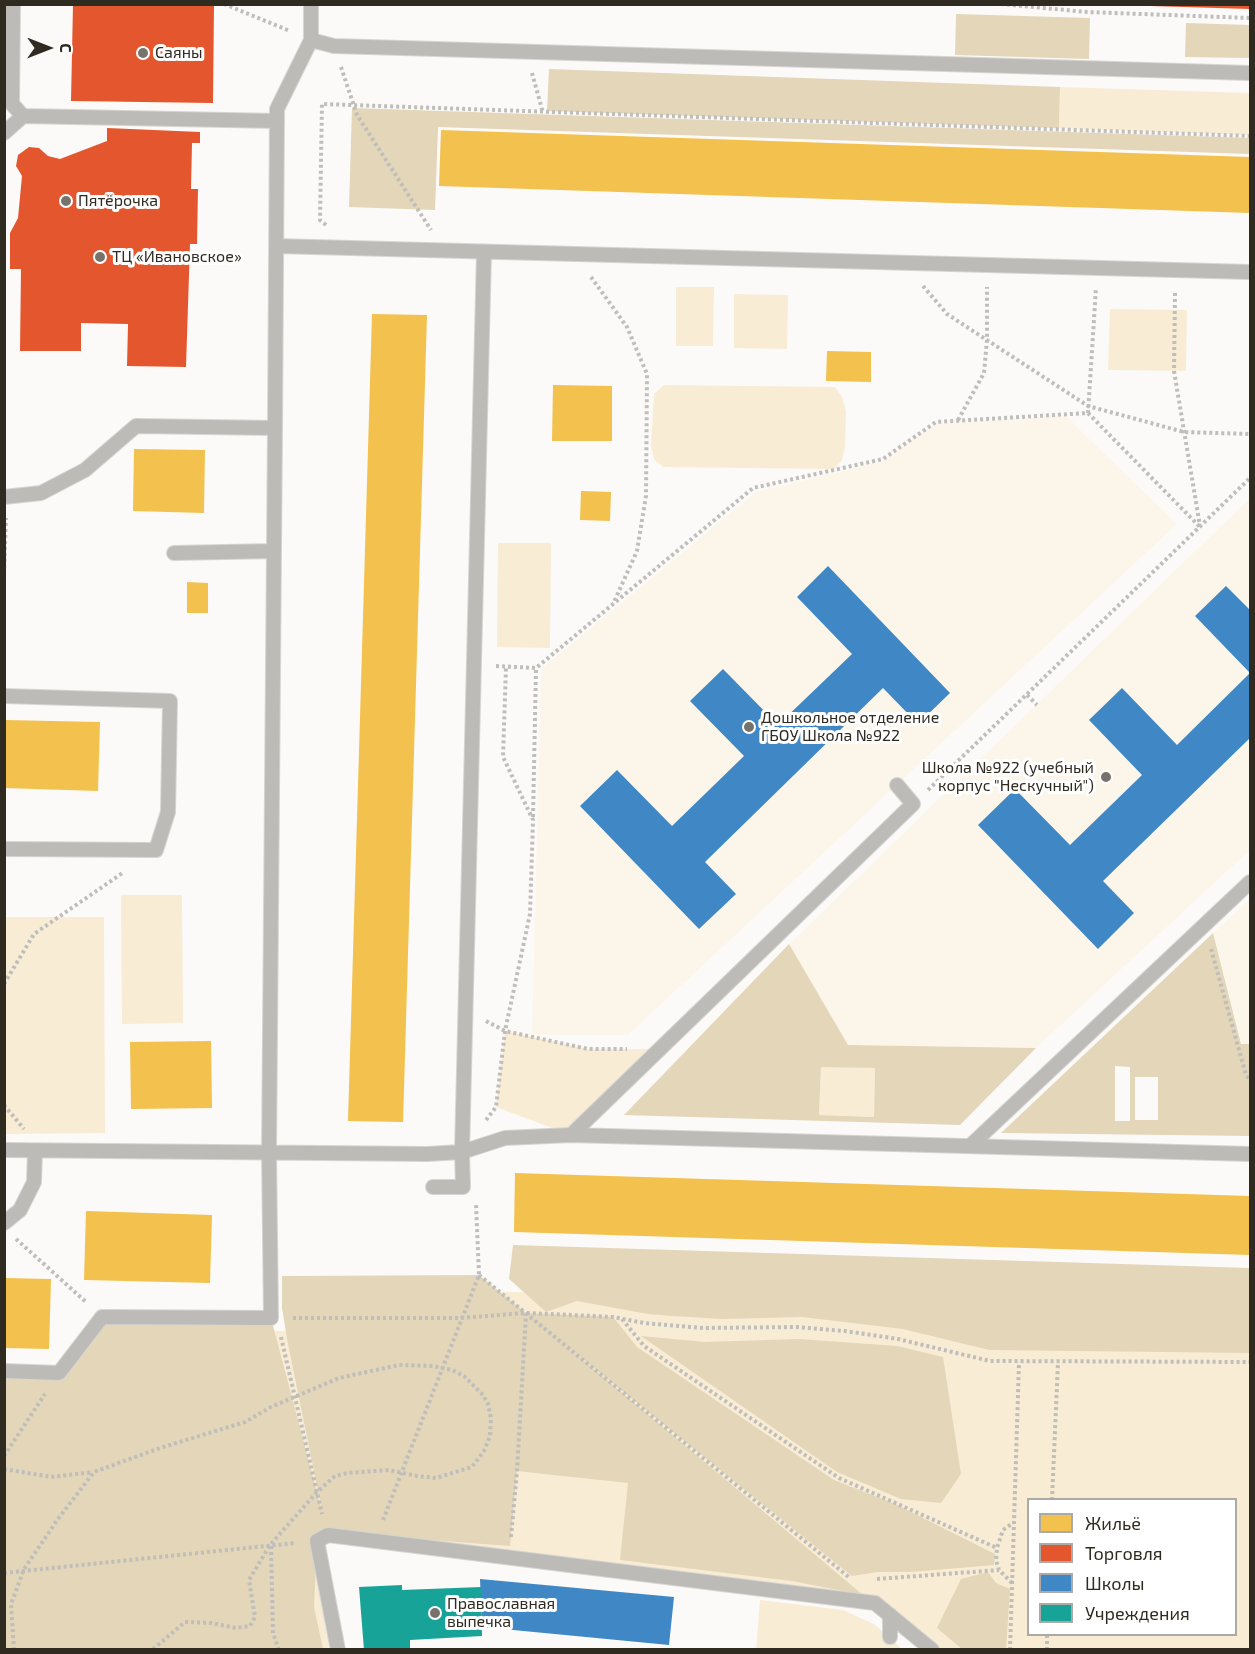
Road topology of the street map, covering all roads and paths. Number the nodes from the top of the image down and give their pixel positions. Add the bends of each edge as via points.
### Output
1 (13, 4) edge
2 (224, 4) edge
3 (311, 4) edge
4 (1001, 4) edge
5 (1251, 18) edge
6 (291, 32) dead end
7 (311, 40) junction
8 (334, 45) junction
9 (525, 50) junction
10 (1251, 73) edge
11 (354, 105) junction
12 (543, 113) junction
13 (22, 116) junction
14 (277, 120) junction
15 (4, 133) edge
16 (1251, 136) edge
17 (332, 231) dead end
18 (276, 246) junction
19 (449, 251) junction
20 (484, 252) junction
21 (575, 254) junction
22 (902, 263) junction
23 (987, 265) junction
24 (1097, 268) junction
25 (1175, 270) junction
26 (1251, 272) edge
27 (987, 340) junction
28 (1088, 406) junction
29 (1088, 413) junction
30 (958, 420) junction
31 (274, 428) junction
32 (1184, 432) junction
33 (1251, 434) edge
34 (1251, 478) edge
35 (5, 497) edge
36 (1200, 527) junction
37 (274, 551) junction
38 (174, 553) dead end
39 (4, 574) edge
40 (613, 604) junction
41 (474, 665) junction
42 (506, 667) junction
43 (536, 668) junction
44 (1026, 695) junction
45 (4, 696) edge
46 (1037, 705) dead end
47 (897, 785) dead end
48 (914, 804) junction
49 (532, 820) junction
50 (4, 849) edge
51 (156, 850) junction
52 (1251, 882) edge
53 (1205, 926) junction
54 (4, 984) edge
55 (505, 1031) junction
56 (628, 1049) dead end
57 (1251, 1080) edge
58 (571, 1135) junction
59 (970, 1146) junction
60 (4, 1150) edge
61 (35, 1150) junction
62 (462, 1152) junction
63 (270, 1153) junction
64 (1251, 1154) edge
65 (433, 1187) dead end
66 (476, 1196) dead end
67 (4, 1223) edge
68 (13, 1236) dead end
69 (479, 1275) junction
70 (526, 1313) junction
71 (102, 1317) junction
72 (288, 1318) dead end
73 (462, 1318) junction
74 (622, 1319) junction
75 (279, 1329) dead end
76 (1019, 1362) junction
77 (1058, 1362) junction
78 (1251, 1362) edge
79 (442, 1368) junction
80 (4, 1371) edge
81 (59, 1373) junction
82 (295, 1396) junction
83 (4, 1456) edge
84 (4, 1469) edge
85 (94, 1472) junction
86 (402, 1472) junction
87 (317, 1492) junction
88 (1052, 1498) edge
89 (1014, 1522) junction
90 (322, 1538) junction
91 (376, 1540) junction
92 (270, 1545) junction
93 (997, 1548) junction
94 (509, 1557) junction
95 (24, 1569) junction
96 (999, 1570) junction
97 (4, 1573) edge
98 (866, 1580) dead end
99 (855, 1581) dead end
100 (1012, 1583) junction
101 (890, 1615) junction
102 (890, 1637) dead end
103 (14, 1650) edge
104 (152, 1650) edge
105 (279, 1650) edge
106 (338, 1650) edge
107 (932, 1650) edge
108 (1010, 1650) edge

1 - 13 lane via 12,104
2 - 6 path
3 - 7 lane
4 - 5 path via 1087,12
7 - 8 lane
7 - 14 lane via 277,109
8 - 9 lane
8 - 11 path
9 - 10 lane
9 - 12 path
11 - 12 path
11 - 17 path via 322,104 320,220
11 - 19 path via 433,232
12 - 16 path
13 - 14 lane
13 - 15 lane
14 - 18 lane
18 - 19 lane
18 - 31 lane
19 - 20 lane
20 - 21 lane
20 - 41 lane
21 - 22 lane
21 - 40 path via 627,327 647,374 646,496 637,551
22 - 23 lane
22 - 27 path via 947,314
23 - 24 lane
23 - 27 path
24 - 25 lane
24 - 28 path
25 - 26 lane
25 - 32 path via 1174,371
27 - 28 path
27 - 30 path via 984,373
28 - 29 path
28 - 32 path
29 - 30 path
29 - 36 path
30 - 40 path via 936,422 883,459 753,488
31 - 35 lane via 136,426 85,471 41,493
31 - 37 lane
32 - 33 path
32 - 36 path
34 - 36 path
35 - 39 path
36 - 44 path
37 - 38 lane
37 - 63 lane
40 - 43 path
41 - 42 path
41 - 62 lane
42 - 43 path
42 - 49 path via 503,757
43 - 49 path
44 - 46 path
44 - 48 path
45 - 51 lane via 170,701 168,812
47 - 48 lane
48 - 58 lane
49 - 55 path via 530,914
50 - 51 lane
51 - 54 path via 34,934
52 - 53 lane
53 - 57 path via 1246,1075
53 - 59 lane
55 - 56 path via 588,1049
55 - 62 path via 496,1107
58 - 59 lane
58 - 62 lane via 505,1138
59 - 64 lane
60 - 61 lane
61 - 63 lane
61 - 67 lane via 34,1182 20,1210
62 - 63 lane
62 - 65 lane via 463,1187
63 - 71 lane via 271,1318
66 - 69 path
68 - 71 path
69 - 70 path
69 - 73 path
70 - 73 path
70 - 74 path
70 - 94 path
70 - 99 path
71 - 81 lane
72 - 73 path
73 - 79 path
74 - 76 path via 703,1328 845,1331 990,1361
74 - 93 path via 644,1346 839,1478
75 - 82 path
76 - 77 path
76 - 89 path
77 - 78 path
77 - 88 path
79 - 82 path via 399,1365 339,1378
79 - 86 path
79 - 86 path via 464,1376 483,1395 491,1419 490,1436 472,1467 436,1478
80 - 81 lane
81 - 83 path
82 - 85 path via 245,1422
82 - 87 path
84 - 85 path via 51,1477
85 - 95 path
86 - 87 path via 347,1473 336,1476
86 - 91 path
87 - 90 path
87 - 92 path
89 - 93 path via 1003,1530
89 - 100 path
90 - 91 lane
90 - 92 path
90 - 106 lane
91 - 94 lane via 468,1558
92 - 95 path
92 - 104 path via 249,1580 255,1617 250,1626 185,1622
92 - 105 path via 273,1633
93 - 96 path
94 - 101 lane via 875,1603
95 - 97 path
95 - 103 path via 12,1604
96 - 98 path
96 - 100 path
100 - 108 path
101 - 102 lane
101 - 107 lane

